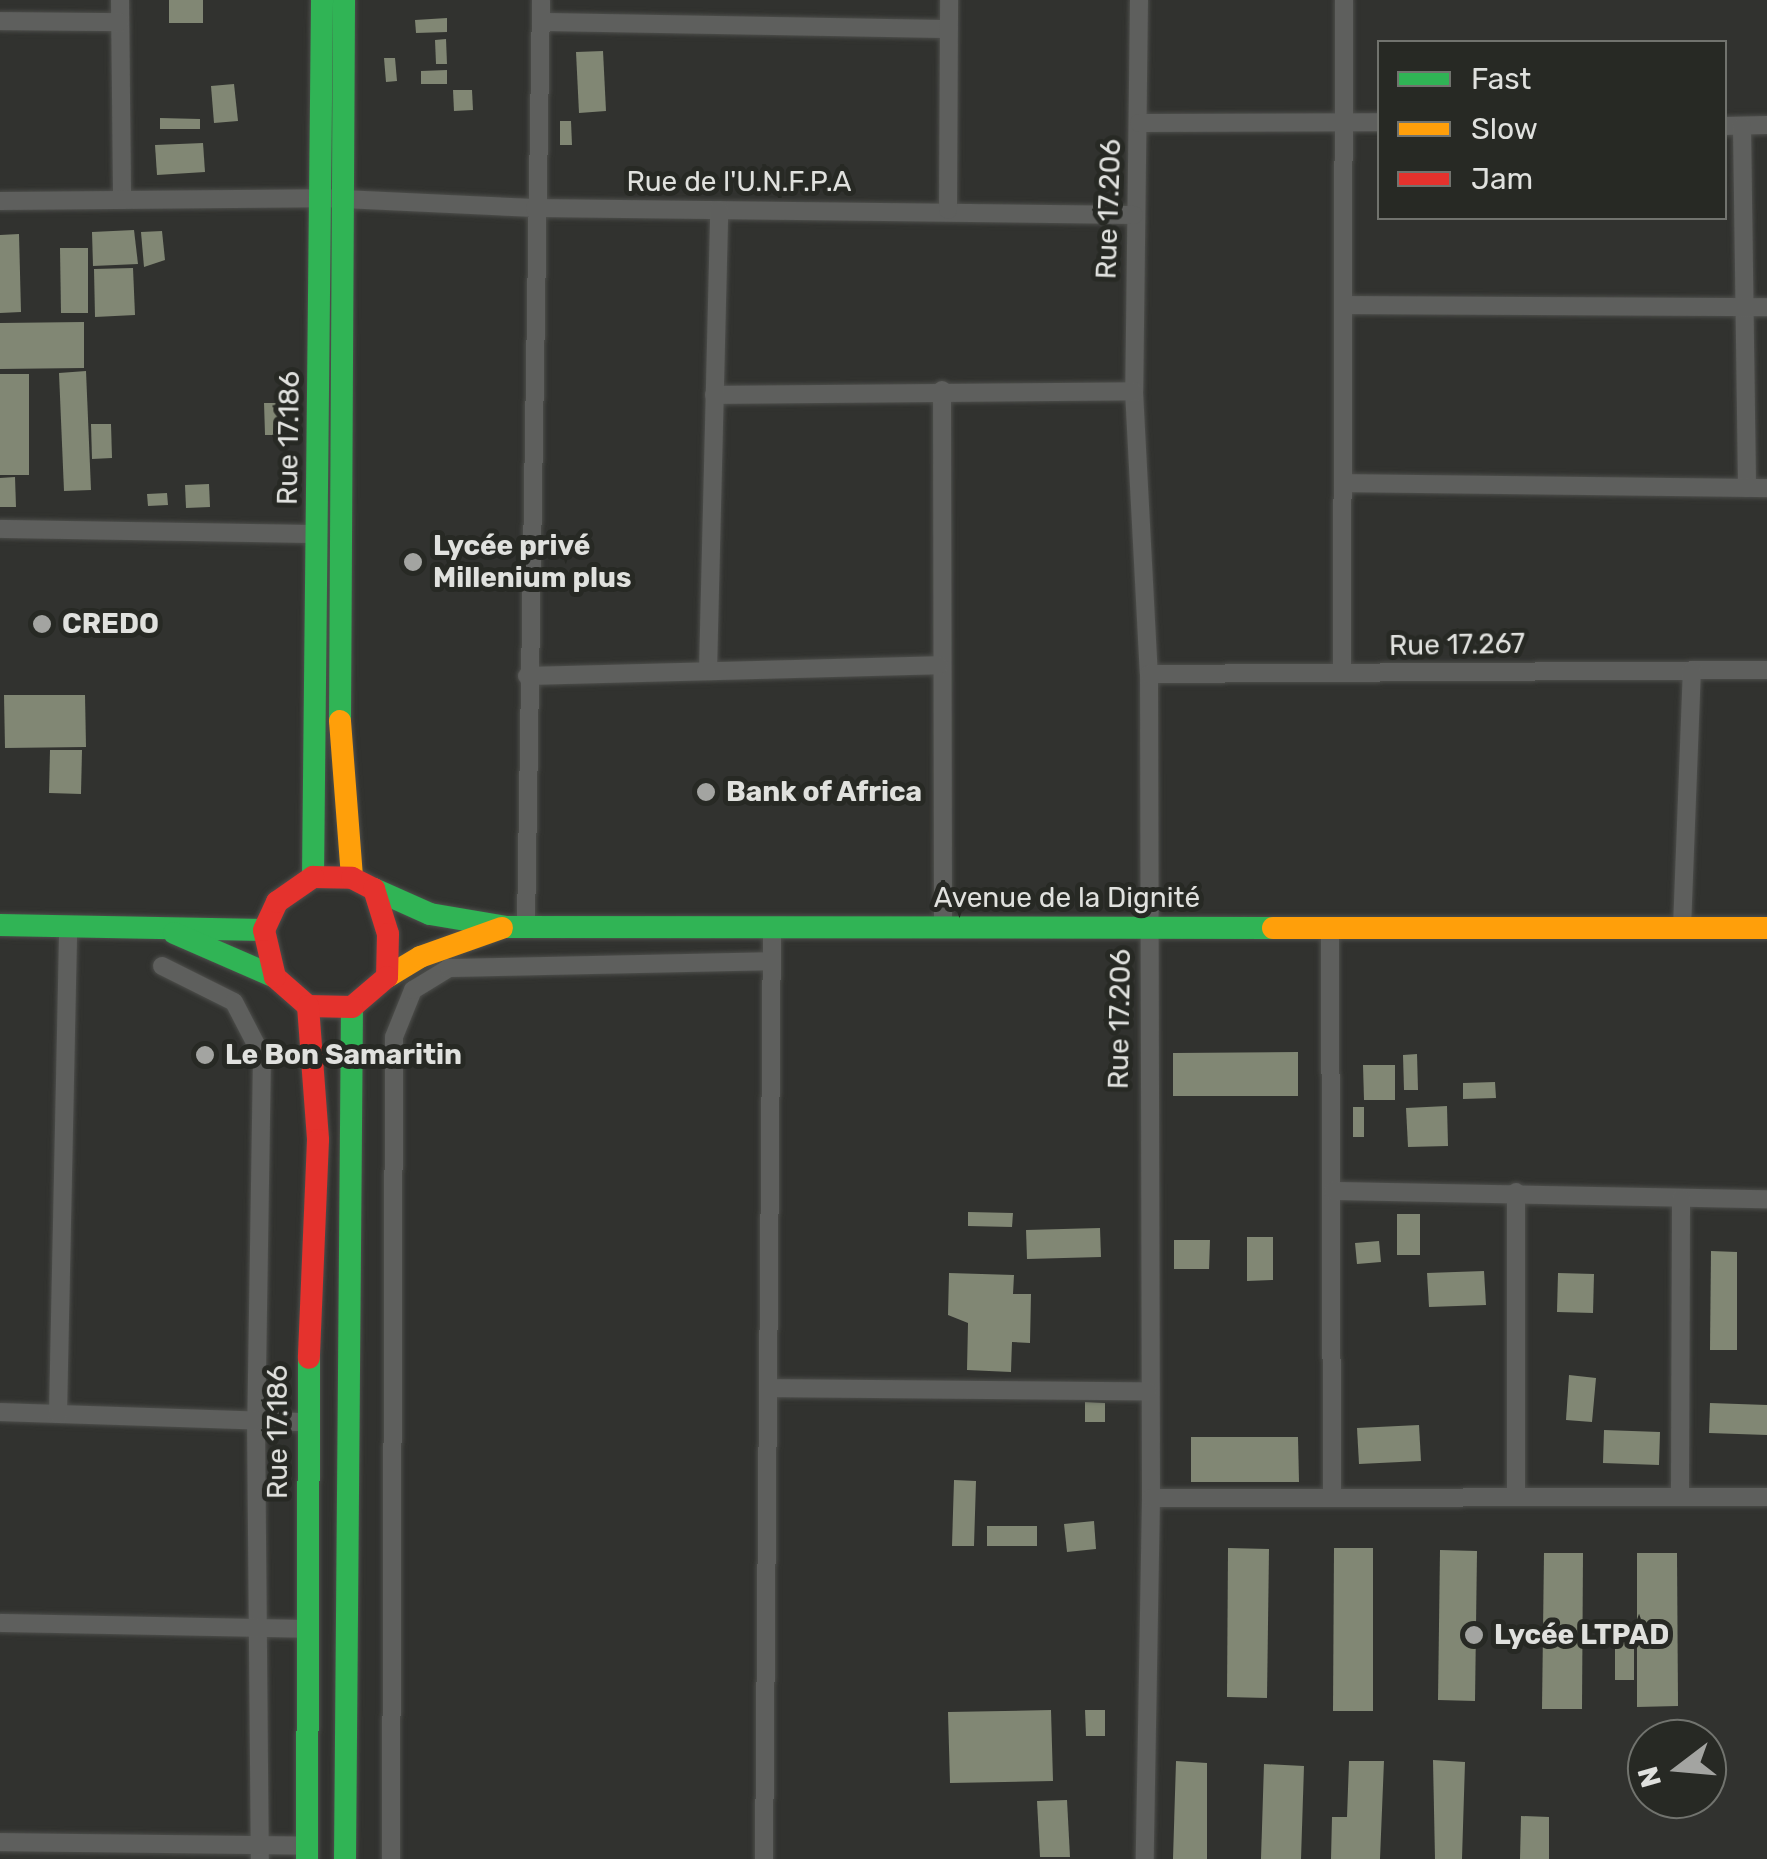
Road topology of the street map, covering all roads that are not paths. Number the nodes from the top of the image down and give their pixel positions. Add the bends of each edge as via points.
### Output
1 (120, 0) edge
2 (322, 0) edge
3 (344, 0) edge
4 (541, 0) edge
5 (949, 0) edge
6 (1138, 0) edge
7 (1344, 0) edge
8 (0, 20) edge
9 (120, 22) junction
10 (541, 22) junction
11 (948, 29) junction
12 (1341, 121) junction
13 (1377, 122) edge
14 (1140, 123) junction
15 (1767, 125) edge
16 (1733, 126) edge
17 (332, 198) junction
18 (122, 200) junction
19 (0, 201) edge
20 (535, 208) junction
21 (719, 210) junction
22 (948, 210) junction
23 (1134, 215) junction
24 (1343, 306) junction
25 (1745, 306) junction
26 (1767, 306) edge
27 (942, 390) junction
28 (1134, 392) junction
29 (714, 395) junction
30 (1343, 483) junction
31 (1747, 488) junction
32 (1767, 488) edge
33 (0, 529) edge
34 (318, 534) junction
35 (939, 666) junction
36 (708, 670) junction
37 (1692, 670) junction
38 (1767, 670) edge
39 (1148, 674) junction
40 (1342, 674) junction
41 (527, 676) junction
42 (313, 877) junction
43 (352, 878) junction
44 (374, 889) junction
45 (0, 925) edge
46 (68, 925) junction
47 (160, 927) junction
48 (516, 927) junction
49 (1330, 927) junction
50 (1148, 928) junction
51 (1682, 928) junction
52 (1767, 928) edge
53 (943, 929) junction
54 (264, 930) junction
55 (772, 930) junction
56 (772, 962) junction
57 (162, 966) dead end
58 (275, 977) junction
59 (387, 977) junction
60 (308, 1006) junction
61 (352, 1007) junction
62 (1333, 1191) junction
63 (1516, 1192) junction
64 (1681, 1198) junction
65 (1767, 1200) edge
66 (768, 1388) junction
67 (1148, 1391) junction
68 (0, 1412) edge
69 (58, 1414) junction
70 (256, 1420) junction
71 (306, 1422) junction
72 (1332, 1494) junction
73 (1680, 1494) junction
74 (1516, 1496) junction
75 (1767, 1496) edge
76 (1152, 1498) junction
77 (0, 1623) edge
78 (258, 1628) junction
79 (310, 1628) junction
80 (0, 1842) edge
81 (54, 1851) edge
82 (260, 1852) edge
83 (307, 1853) edge
84 (345, 1859) edge
85 (391, 1859) edge
86 (764, 1859) edge
87 (1145, 1859) edge

1 - 9 street
2 - 17 main road, Rue 17.186
3 - 17 main road
4 - 10 street
5 - 11 street
6 - 14 street, Rue 17.206
7 - 12 street
8 - 9 street
9 - 18 street
10 - 11 street
10 - 20 street
11 - 22 street
12 - 13 street
12 - 14 street
12 - 24 street
14 - 23 street, Rue 17.206
15 - 16 street
16 - 25 street
17 - 18 street, Rue de l'U.N.F.P.A
17 - 20 street, Rue de l'U.N.F.P.A
17 - 34 main road, Rue 17.186
17 - 43 main road via 340,784
18 - 19 street, Rue de l'U.N.F.P.A
20 - 21 street, Rue de l'U.N.F.P.A
20 - 41 street
21 - 22 street, Rue de l'U.N.F.P.A
21 - 29 street
22 - 23 street, Rue de l'U.N.F.P.A
23 - 28 street, Rue 17.206
24 - 25 street
24 - 30 street
25 - 26 street
25 - 31 street
27 - 28 street
27 - 29 street
27 - 35 street
28 - 39 street, Rue 17.206
29 - 36 street
30 - 31 street
30 - 40 street
31 - 32 street
33 - 34 street
34 - 42 main road, Rue 17.186
35 - 36 street
35 - 53 street
36 - 41 street
37 - 38 street, Rue 17.267
37 - 40 street, Rue 17.267
37 - 51 street
39 - 40 street, Rue 17.267
39 - 50 street, Rue 17.206
41 - 48 street
42 - 43 main road
42 - 54 main road via 277,902
43 - 44 main road
44 - 48 main road, Avenue de la Dignité via 430,914
44 - 59 main road via 388,934
45 - 46 main road
46 - 47 main road
46 - 69 street
47 - 54 main road
47 - 58 main road
48 - 55 main road, Avenue de la Dignité
48 - 59 main road via 420,957
49 - 50 main road, Avenue de la Dignité
49 - 51 main road, Avenue de la Dignité
49 - 62 street
50 - 53 main road, Avenue de la Dignité
50 - 67 street, Rue 17.206
51 - 52 main road, Avenue de la Dignité
53 - 55 main road, Avenue de la Dignité
54 - 58 main road
55 - 56 street
56 - 66 street
56 - 85 street via 449,968 413,990 394,1037
57 - 70 street via 234,1002 262,1056
58 - 60 main road
59 - 61 main road
60 - 61 main road
60 - 71 main road, Rue 17.186 via 318,1140
61 - 84 main road via 346,1126
62 - 63 street
62 - 72 street
63 - 64 street
63 - 74 street
64 - 65 street
64 - 73 street
66 - 67 street
66 - 86 street
67 - 76 street, Rue 17.206
68 - 69 street
69 - 70 street
70 - 71 street
70 - 78 street
71 - 79 main road, Rue 17.186
72 - 74 street
72 - 76 street
73 - 74 street
73 - 75 street
76 - 87 street, Rue 17.206
77 - 78 street
78 - 79 street
78 - 82 street
79 - 83 main road, Rue 17.186
80 - 81 street
81 - 82 street
82 - 83 street

